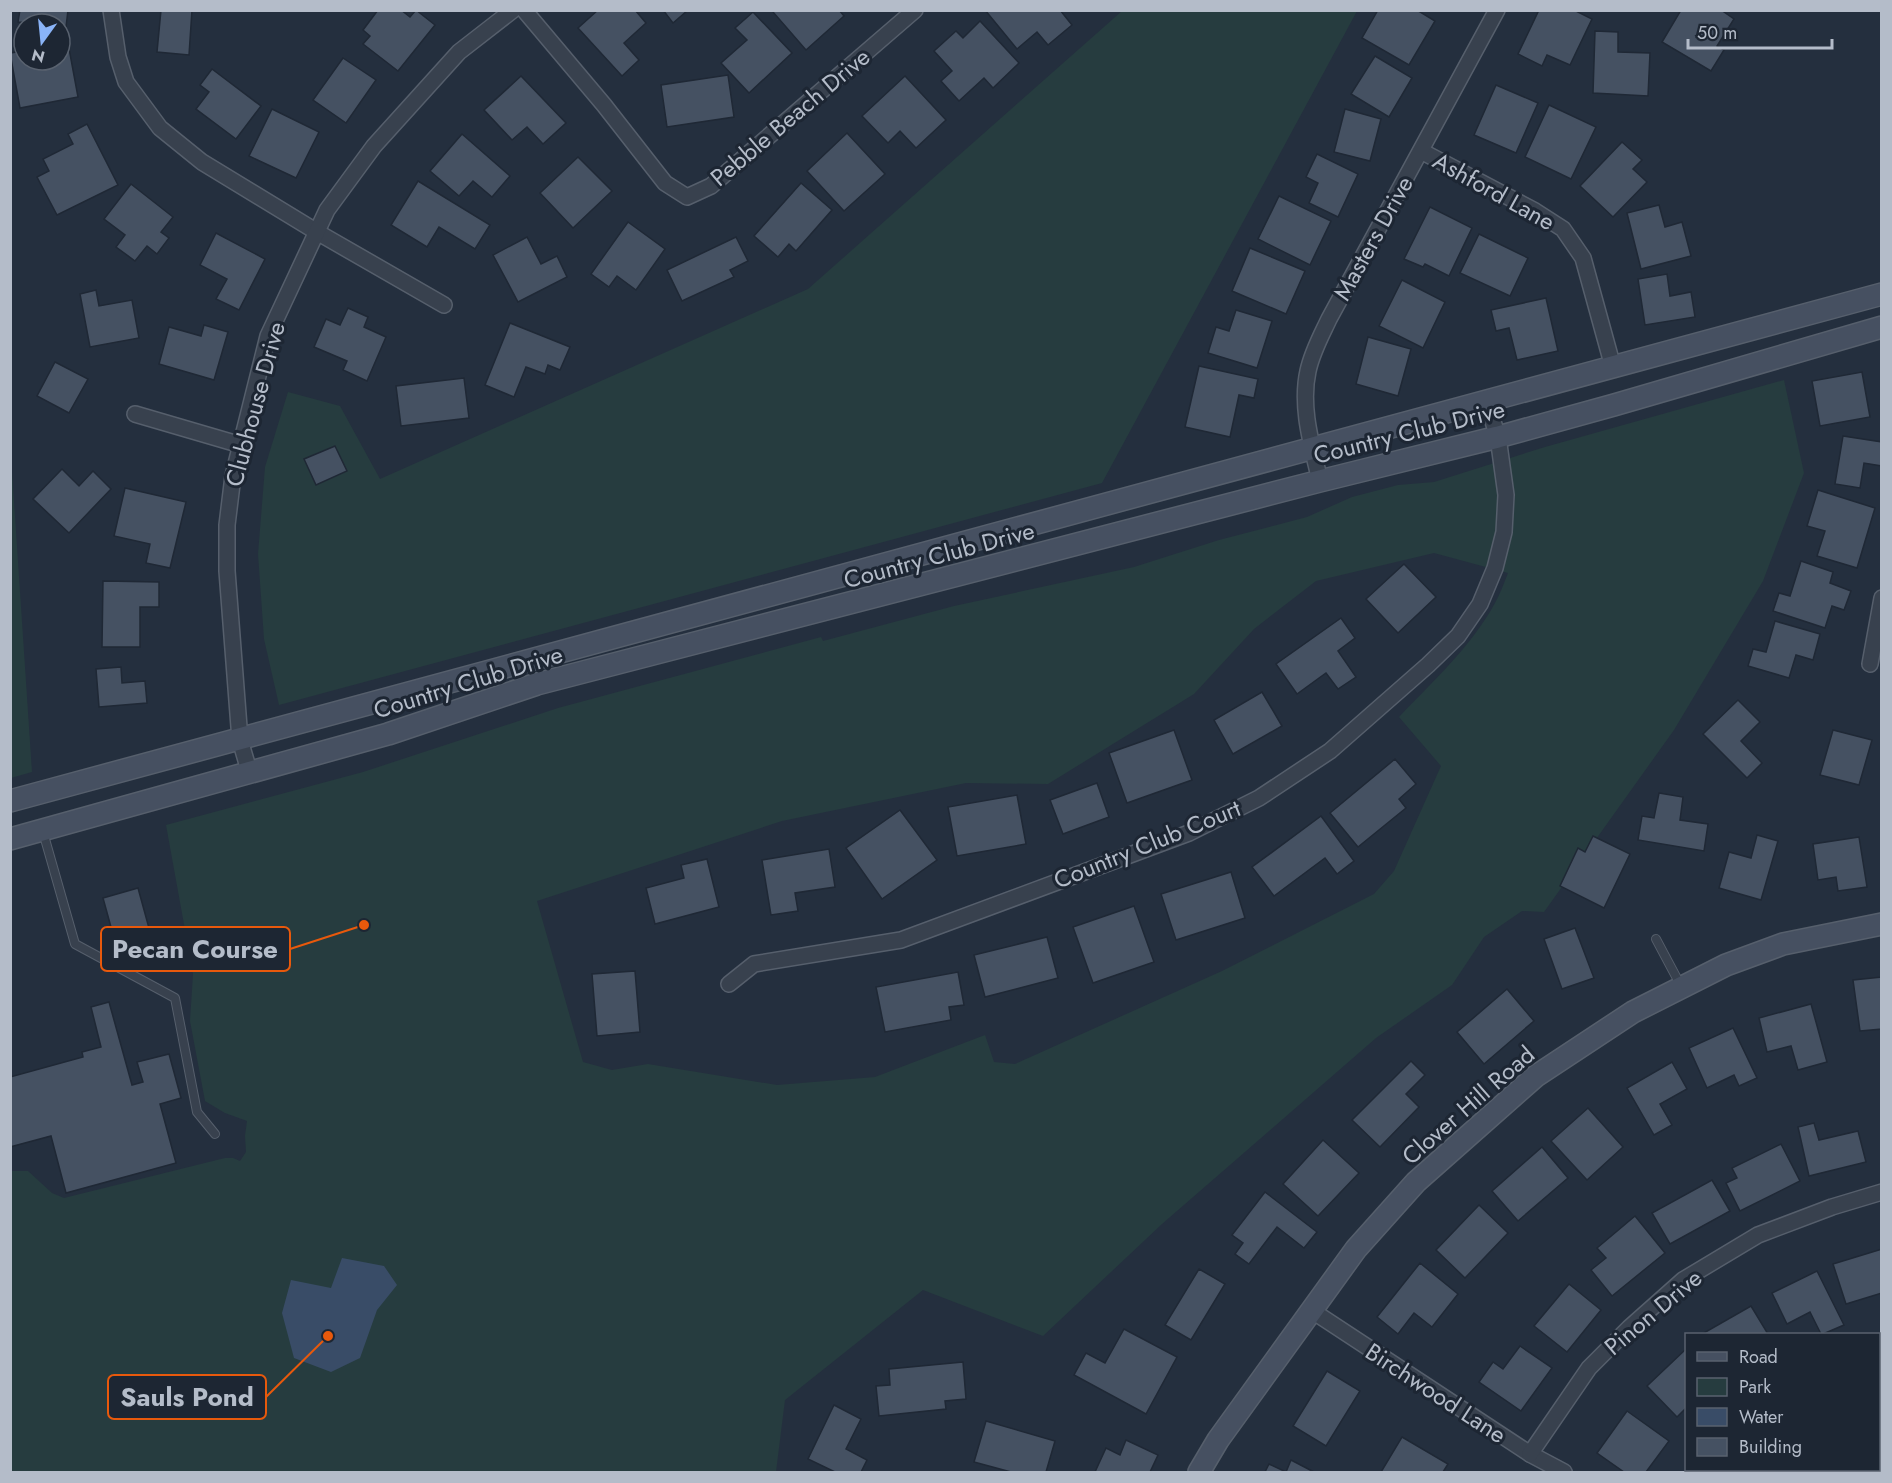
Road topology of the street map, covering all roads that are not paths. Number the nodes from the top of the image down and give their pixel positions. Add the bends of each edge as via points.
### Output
1 (111, 10) edge
2 (513, 10) edge
3 (524, 10) edge
4 (915, 10) edge
5 (1497, 10) edge
6 (1421, 151) junction
7 (317, 232) junction
8 (1881, 294) edge
9 (444, 305) dead end
10 (1881, 327) edge
11 (1613, 367) junction
12 (1487, 403) junction
13 (135, 414) dead end
14 (1498, 437) junction
15 (242, 445) junction
16 (1312, 447) junction
17 (1320, 481) junction
18 (1881, 598) edge
19 (1870, 664) dead end
20 (240, 740) junction
21 (250, 774) junction
22 (10, 801) edge
23 (43, 830) junction
24 (10, 839) edge
25 (1881, 924) edge
26 (1656, 939) dead end
27 (729, 984) dead end
28 (1682, 987) junction
29 (215, 1134) dead end
30 (1881, 1192) edge
31 (1311, 1310) junction
32 (1530, 1454) junction
33 (1199, 1473) edge
34 (1564, 1473) edge

1 - 7 street via 126,82 160,128 202,162
2 - 7 street, Clubhouse Drive via 459,52 374,146 327,210
3 - 4 street, Pebble Beach Drive via 665,183 687,197 711,186
5 - 6 street, Masters Drive
6 - 11 street, Ashford Lane via 1563,229 1583,258
6 - 16 street, Masters Drive via 1314,349 1305,400
7 - 9 street
7 - 15 street, Clubhouse Drive via 268,336
8 - 11 main road, Country Club Drive
10 - 14 main road, Country Club Drive
11 - 12 main road, Country Club Drive
12 - 14 street, Country Club Court
12 - 16 main road, Country Club Drive
13 - 15 street
14 - 17 main road, Country Club Drive
14 - 27 street, Country Club Court via 1506,495 1504,532 1480,604 1458,636 1330,751 1259,798 1189,833 901,940 754,963
15 - 20 street, Clubhouse Drive via 233,476 227,571
16 - 17 street, Masters Drive
16 - 20 main road, Country Club Drive
17 - 21 main road, Country Club Drive via 537,684 388,734
18 - 19 street
20 - 21 street, Clubhouse Drive
20 - 22 main road, Country Club Drive
21 - 23 main road, Country Club Drive
23 - 24 main road, Country Club Drive
23 - 29 lane via 75,944 175,998 197,1112
25 - 28 main road, Clover Hill Road via 1783,944 1726,965
26 - 28 lane
28 - 31 main road, Clover Hill Road via 1633,1011 1536,1076 1416,1182 1356,1249
30 - 32 street, Pinon Drive via 1758,1235 1683,1280 1589,1368
31 - 32 street, Birchwood Lane
31 - 33 main road, Clover Hill Road via 1218,1440
32 - 34 street, Birchwood Lane

